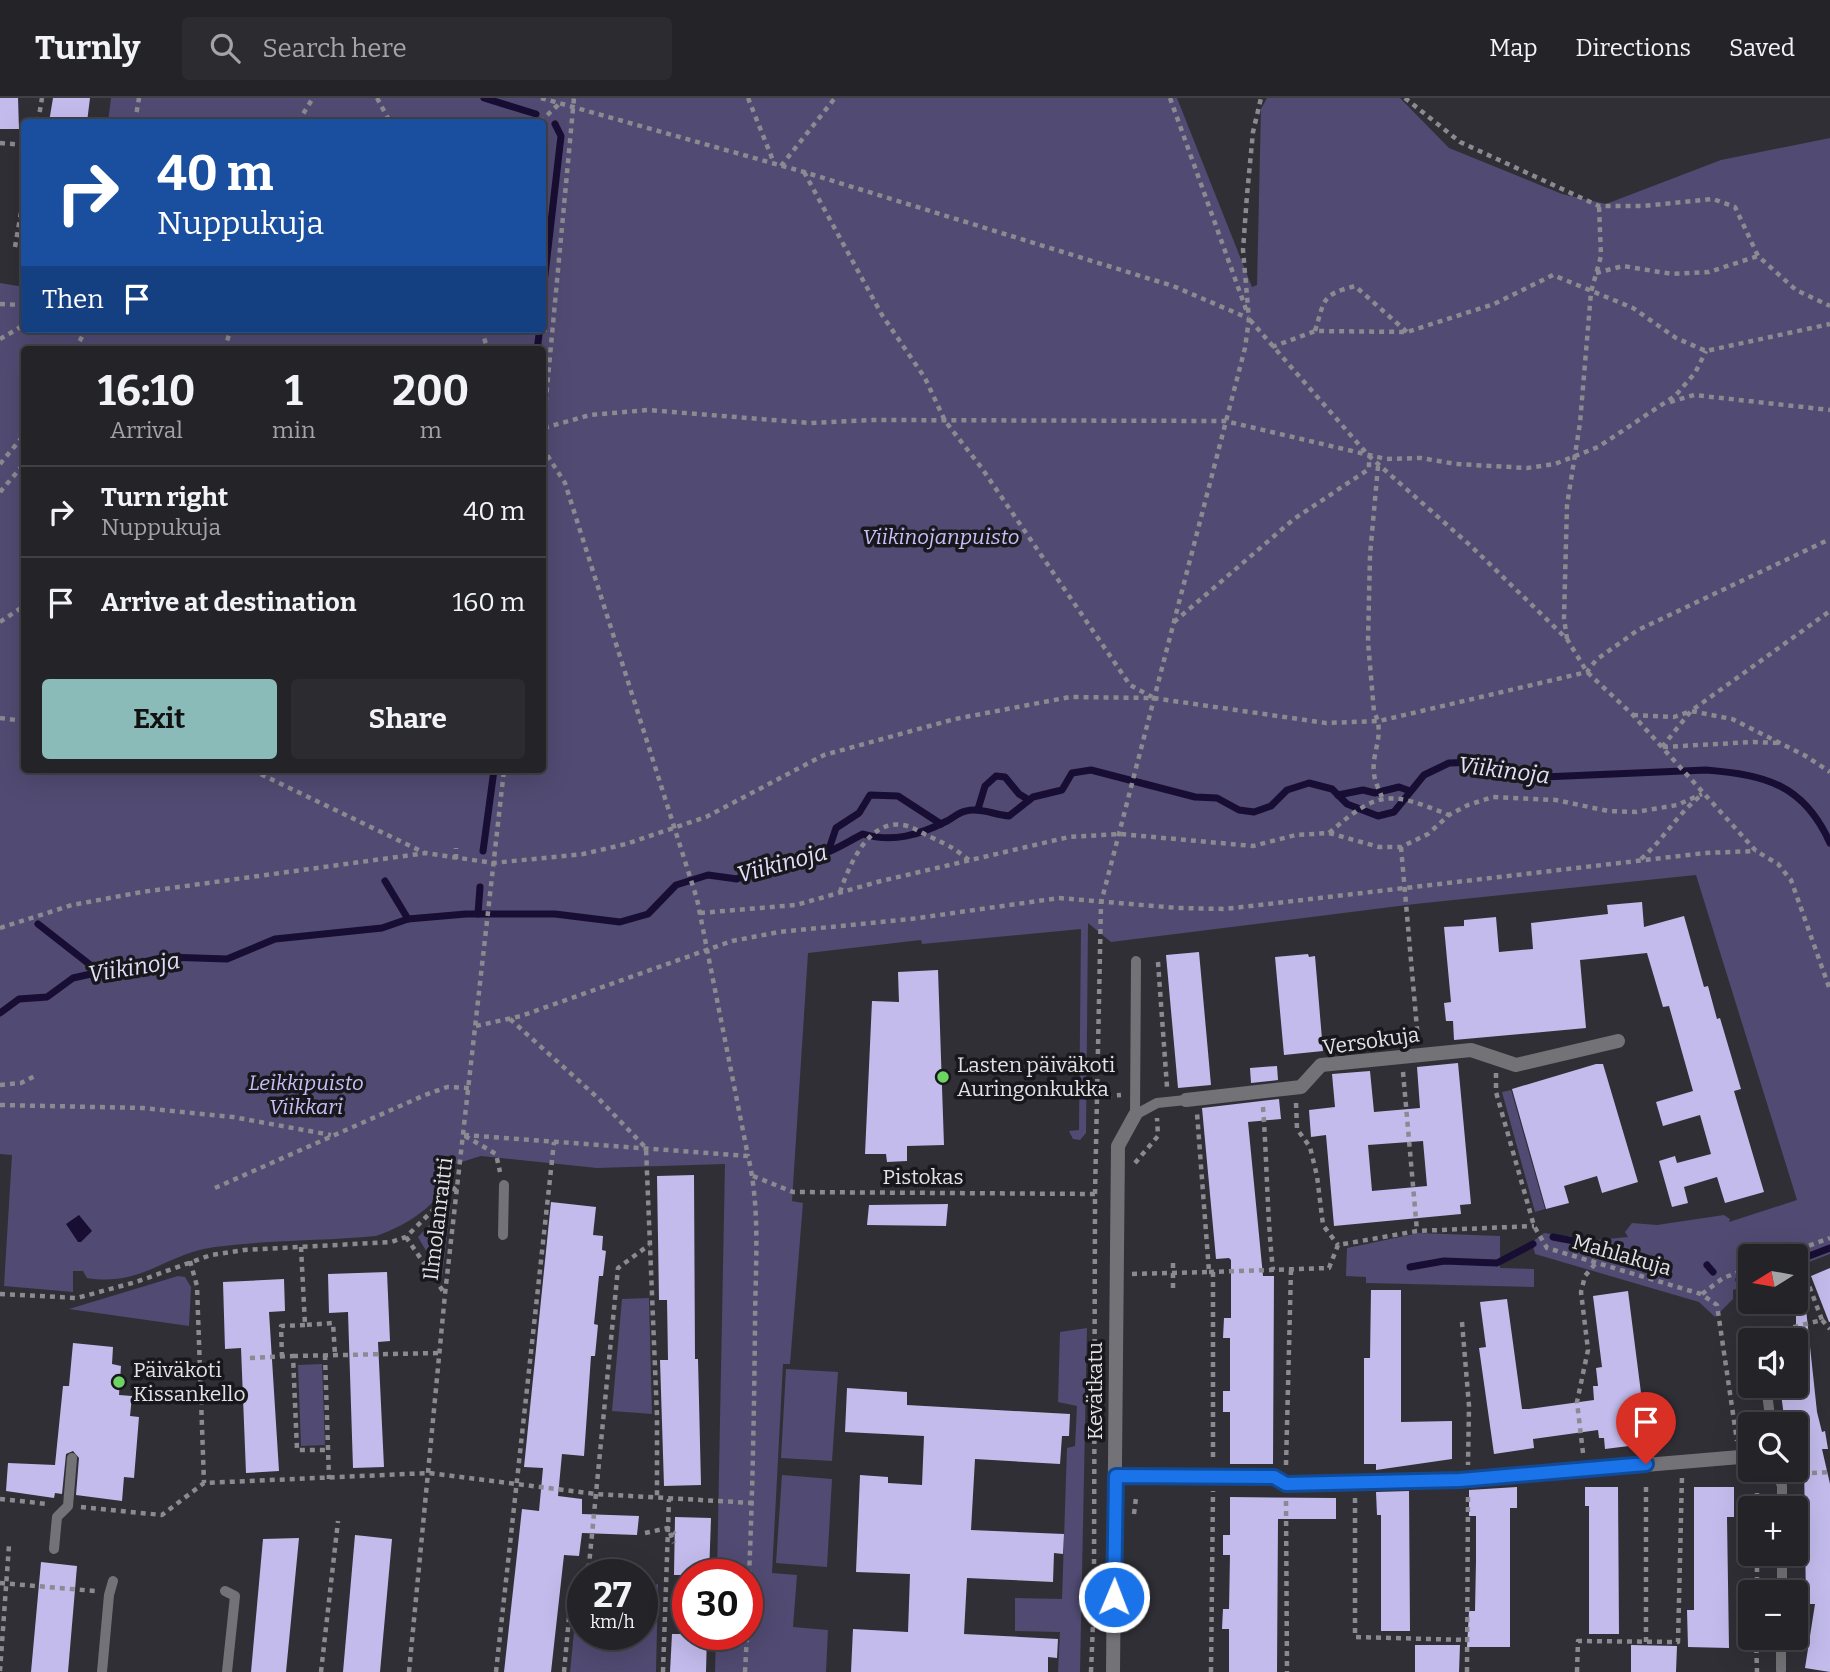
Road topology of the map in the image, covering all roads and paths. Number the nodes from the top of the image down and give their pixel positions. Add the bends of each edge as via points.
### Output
1 (42, 98) edge
2 (139, 98) edge
3 (313, 98) edge
4 (377, 98) edge
5 (541, 98) edge
6 (574, 98) edge
7 (748, 98) edge
8 (835, 98) edge
9 (1170, 98) edge
10 (1261, 98) edge
11 (1405, 98) edge
12 (559, 104) junction
13 (573, 108) junction
14 (38, 119) edge
15 (136, 119) edge
16 (300, 119) edge
17 (388, 119) edge
18 (543, 119) edge
19 (0, 143) edge
20 (21, 145) edge
21 (775, 164) junction
22 (781, 166) junction
23 (804, 172) junction
24 (1599, 206) junction
25 (21, 212) edge
26 (15, 247) dead end
27 (1758, 256) junction
28 (1596, 272) junction
29 (1591, 292) junction
30 (0, 304) edge
31 (21, 305) edge
32 (1830, 306) edge
33 (1249, 319) junction
34 (1830, 324) edge
35 (21, 327) edge
36 (546, 329) edge
37 (552, 330) junction
38 (1315, 331) junction
39 (1407, 332) junction
40 (0, 339) edge
41 (1272, 347) junction
42 (1706, 351) junction
43 (546, 404) edge
44 (1662, 404) junction
45 (1830, 410) edge
46 (945, 421) junction
47 (1225, 421) junction
48 (546, 427) edge
49 (21, 439) edge
50 (546, 451) edge
51 (1368, 456) junction
52 (1572, 457) junction
53 (0, 464) edge
54 (1378, 465) junction
55 (21, 468) edge
56 (0, 492) edge
57 (1830, 539) edge
58 (21, 609) edge
59 (1830, 611) edge
60 (0, 621) edge
61 (1173, 622) junction
62 (1567, 639) junction
63 (1587, 672) junction
64 (1153, 698) junction
65 (1691, 711) junction
66 (1632, 715) junction
67 (0, 718) edge
68 (1379, 720) junction
69 (21, 721) edge
70 (1782, 743) junction
71 (1662, 747) junction
72 (1830, 772) edge
73 (258, 773) edge
74 (504, 773) edge
75 (1702, 794) junction
76 (1382, 797) junction
77 (1449, 815) junction
78 (674, 825) junction
79 (1329, 833) junction
80 (1120, 834) junction
81 (1401, 847) junction
82 (456, 848) dead end
83 (1756, 851) junction
84 (425, 853) junction
85 (456, 859) junction
86 (970, 861) junction
87 (1639, 861) junction
88 (493, 863) junction
89 (1406, 887) junction
90 (840, 892) junction
91 (1101, 903) junction
92 (700, 914) junction
93 (0, 928) edge
94 (709, 950) junction
95 (1136, 961) dead end
96 (1158, 962) dead end
97 (1830, 990) edge
98 (510, 1018) junction
99 (476, 1026) junction
100 (1618, 1041) dead end
101 (1419, 1055) junction
102 (1495, 1056) junction
103 (1402, 1057) junction
104 (35, 1076) dead end
105 (0, 1085) edge
106 (469, 1088) junction
107 (1295, 1088) junction
108 (1261, 1091) junction
109 (1191, 1099) junction
110 (1168, 1102) junction
111 (0, 1105) edge
112 (1135, 1115) junction
113 (331, 1135) junction
114 (464, 1135) junction
115 (554, 1142) junction
116 (646, 1148) junction
117 (748, 1156) junction
118 (753, 1176) junction
119 (458, 1185) junction
120 (504, 1185) joint
121 (215, 1188) dead end
122 (1095, 1194) junction
123 (1534, 1226) junction
124 (1417, 1231) junction
125 (503, 1235) dead end
126 (406, 1237) junction
127 (1830, 1238) edge
128 (650, 1245) junction
129 (1338, 1245) junction
130 (301, 1247) junction
131 (1808, 1247) edge
132 (1173, 1259) dead end
133 (190, 1261) junction
134 (1595, 1264) junction
135 (1273, 1270) junction
136 (1291, 1270) junction
137 (1211, 1272) junction
138 (1738, 1272) edge
139 (1131, 1273) dead end
140 (1173, 1273) junction
141 (1808, 1282) edge
142 (1173, 1288) dead end
143 (0, 1294) edge
144 (445, 1294) junction
145 (1701, 1294) junction
146 (1822, 1320) junction
147 (1462, 1322) dead end
148 (305, 1325) junction
149 (1794, 1328) edge
150 (1830, 1329) edge
151 (440, 1353) junction
152 (324, 1355) junction
153 (334, 1355) junction
154 (293, 1356) junction
155 (282, 1357) junction
156 (250, 1358) dead end
157 (1738, 1443) edge
158 (328, 1450) junction
159 (1738, 1457) edge
160 (72, 1458) dead end
161 (1585, 1468) junction
162 (1808, 1472) edge
163 (1830, 1472) edge
164 (429, 1473) junction
165 (1116, 1476) junction
166 (1213, 1477) junction
167 (329, 1479) junction
168 (1468, 1480) junction
169 (1355, 1481) junction
170 (204, 1483) junction
171 (1286, 1484) junction
172 (516, 1485) junction
173 (1646, 1486) dead end
174 (1682, 1486) dead end
175 (596, 1494) junction
176 (657, 1498) junction
177 (0, 1499) edge
178 (669, 1499) junction
179 (753, 1503) junction
180 (68, 1506) junction
181 (338, 1521) dead end
182 (668, 1528) junction
183 (645, 1533) dead end
184 (675, 1534) dead end
185 (674, 1544) dead end
186 (9, 1545) dead end
187 (54, 1549) dead end
188 (750, 1559) edge
189 (113, 1581) dead end
190 (3, 1583) edge
191 (225, 1591) dead end
192 (110, 1593) junction
193 (1467, 1640) junction
194 (1646, 1642) junction
195 (746, 1650) edge
196 (1756, 1650) edge
197 (1781, 1650) edge
198 (1781, 1670) dead end
199 (0, 1671) edge
200 (102, 1672) edge
201 (227, 1672) edge
202 (321, 1672) edge
203 (409, 1672) edge
204 (496, 1672) edge
205 (564, 1672) edge
206 (663, 1672) edge
207 (745, 1672) edge
208 (1091, 1672) edge
209 (1113, 1672) edge
210 (1211, 1672) edge
211 (1287, 1672) edge
212 (1467, 1672) edge
213 (1577, 1672) edge
214 (1757, 1672) edge

1 - 14 path
2 - 15 path
3 - 16 path
4 - 17 path
5 - 12 path
6 - 13 path
7 - 21 path
8 - 22 path
9 - 33 path
10 - 33 path via 1244,250
11 - 24 path via 1460,142
12 - 13 path
12 - 18 path
13 - 21 path
13 - 37 path
19 - 20 path
21 - 22 path
22 - 23 path
23 - 33 path via 1172,286
23 - 46 path via 882,315 925,378
24 - 27 path via 1713,199 1735,207
24 - 28 path via 1601,256
25 - 26 path
27 - 28 path via 1709,272 1672,274 1623,266
27 - 32 path via 1796,290
28 - 29 path
29 - 39 path via 1553,275 1494,304
29 - 42 path via 1633,308 1676,338
29 - 52 path via 1583,400
30 - 31 path
33 - 41 path
33 - 47 path
34 - 42 path
35 - 40 path
36 - 37 path
37 - 43 path
38 - 39 path
38 - 39 path via 1330,292 1355,286
38 - 41 path
41 - 51 path
42 - 44 path via 1695,373
44 - 45 path via 1694,395
44 - 52 path via 1598,447
46 - 47 path
46 - 48 path via 810,423 648,410 590,415
46 - 64 path via 1129,685
47 - 51 path
47 - 61 path
49 - 53 path
50 - 78 path via 565,483
51 - 52 path via 1527,468
51 - 54 path
51 - 61 path via 1369,469 1294,519
52 - 62 path via 1564,593
54 - 62 path
54 - 68 path via 1368,642 1374,712
55 - 56 path
57 - 63 path via 1638,630 1596,660
58 - 60 path
59 - 65 path
61 - 64 path
62 - 63 path
63 - 66 path
63 - 68 path
64 - 68 path via 1326,723
64 - 78 path via 1070,697 955,719 824,755 706,817
64 - 80 path
65 - 66 path via 1674,717
65 - 70 path via 1732,719
65 - 71 path
66 - 71 path
67 - 69 path
68 - 76 path via 1374,773
70 - 71 path
70 - 72 path
71 - 75 path
73 - 84 path
74 - 88 path, Ilmolanraitti
75 - 77 path via 1677,805 1636,812 1493,797
75 - 83 path
75 - 87 path via 1677,817 1662,842
76 - 77 path via 1422,804
76 - 79 path via 1367,802
77 - 81 path via 1428,834
78 - 88 path via 626,844 583,854
78 - 92 path
79 - 80 path via 1296,835 1252,846
79 - 81 path via 1380,847
80 - 86 path via 1069,837
80 - 91 path
81 - 89 path
82 - 85 path
83 - 87 path
83 - 97 path via 1778,864 1791,880
84 - 85 path
84 - 93 path via 142,892 72,905
85 - 88 path
86 - 90 path
86 - 90 path via 949,843 900,824 879,829 848,868
87 - 89 path
88 - 99 path, Ilmolanraitti
89 - 91 path via 1225,909
89 - 101 path
90 - 92 path via 796,905
91 - 94 path via 1059,898 1010,903 911,919 779,932
91 - 122 path
92 - 94 path
94 - 98 path
94 - 117 path
95 - 112 lane
96 - 110 path
98 - 99 path
98 - 116 path
99 - 106 path, Ilmolanraitti
100 - 102 street, Versokuja via 1516,1065
101 - 102 street, Versokuja via 1471,1050
101 - 103 street, Versokuja
102 - 123 path, Mahlakuja via 1496,1092
103 - 107 street, Versokuja via 1321,1065
103 - 124 path
104 - 105 path
106 - 113 path via 447,1087
106 - 114 path, Ilmolanraitti
107 - 108 street
107 - 129 path via 1297,1129 1310,1147 1323,1225
108 - 109 street
108 - 135 path
109 - 110 lane
109 - 137 path
110 - 112 lane
111 - 113 path via 144,1108 233,1117
112 - 165 street, Kevätkatu via 1118,1146
113 - 121 path
114 - 115 path
114 - 119 path, Ilmolanraitti
114 - 120 path via 496,1154
115 - 116 path
115 - 172 path
116 - 117 path
116 - 128 path
117 - 118 path
118 - 122 path, Pistokas via 793,1192
118 - 179 path
119 - 126 path
119 - 144 path, Ilmolanraitti
120 - 125 lane
122 - 208 path
123 - 124 path
123 - 134 path, Mahlakuja via 1546,1248
124 - 129 path
126 - 130 path via 366,1245
126 - 144 path
127 - 131 path
128 - 175 path via 618,1268
128 - 176 path
129 - 136 path via 1329,1268
130 - 133 path via 244,1250
130 - 148 path
132 - 140 path
133 - 143 path via 77,1298
133 - 170 path via 197,1286
134 - 145 path, Mahlakuja
134 - 161 path via 1585,1276 1581,1292 1588,1350 1577,1402
135 - 136 path
135 - 137 path
136 - 171 path
137 - 140 path
137 - 166 path
138 - 145 path
139 - 140 path
140 - 142 path
141 - 146 path
144 - 151 path, Ilmolanraitti
145 - 157 path via 1717,1305 1720,1314
146 - 149 path
146 - 150 path
147 - 168 path via 1469,1406
148 - 153 path via 333,1323
148 - 155 path via 281,1325
151 - 153 path
151 - 164 path, Ilmolanraitti
152 - 153 path
152 - 154 path
152 - 158 path
154 - 155 path
154 - 158 path via 297,1450
155 - 156 path
158 - 167 path
159 - 161 street
160 - 180 lane
161 - 168 street
162 - 163 path
164 - 167 path
164 - 172 path
164 - 203 path, Ilmolanraitti
165 - 166 street
165 - 209 street, Kevätkatu
166 - 171 street via 1274,1477
166 - 210 path
167 - 170 path
168 - 169 street
168 - 193 path
169 - 171 street
169 - 193 path via 1355,1637
170 - 180 path via 162,1515
171 - 211 path
172 - 175 path
172 - 204 path
173 - 194 path
174 - 194 path via 1678,1642
175 - 176 path
175 - 205 path via 589,1565 572,1585
176 - 178 path
177 - 180 path
178 - 179 path
178 - 182 path
179 - 188 path
180 - 187 lane via 57,1517
181 - 202 path
182 - 183 path
182 - 184 path
182 - 185 path
182 - 206 path
186 - 190 path
189 - 192 lane
190 - 192 path
190 - 199 path
191 - 201 lane via 235,1596
192 - 200 lane
193 - 212 path
194 - 213 path via 1578,1641
195 - 207 path
196 - 214 path
197 - 198 lane

